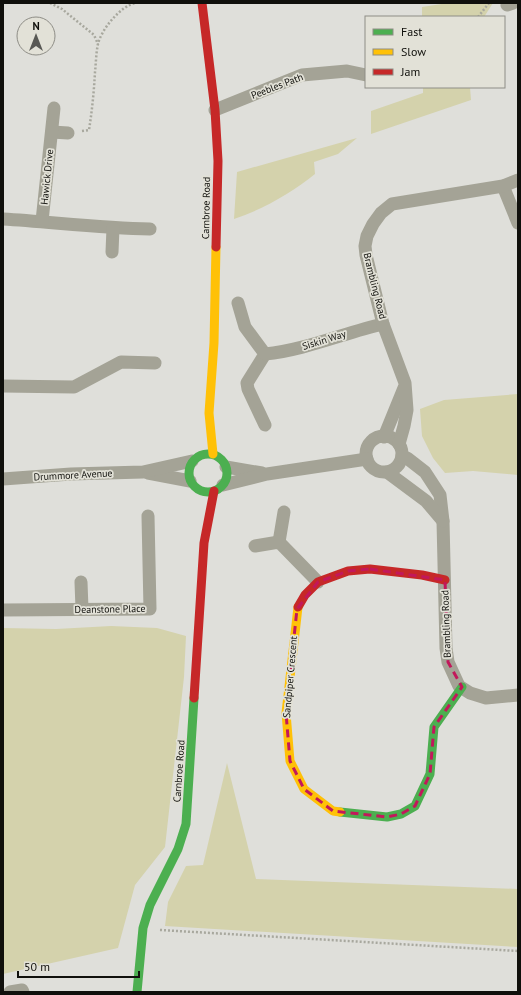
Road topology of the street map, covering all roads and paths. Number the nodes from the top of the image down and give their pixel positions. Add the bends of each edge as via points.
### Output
1 (50, 3) edge
2 (136, 3) edge
3 (202, 3) edge
4 (489, 3) edge
5 (479, 16) edge
6 (98, 44) junction
7 (365, 75) edge
8 (54, 108) dead end
9 (214, 110) junction
10 (52, 132) junction
11 (68, 133) joint
12 (518, 180) edge
13 (503, 186) junction
14 (3, 220) edge
15 (42, 221) junction
16 (518, 223) edge
17 (113, 228) junction
18 (150, 229) dead end
19 (112, 252) dead end
20 (238, 303) dead end
21 (383, 324) junction
22 (265, 354) junction
23 (155, 363) dead end
24 (405, 383) junction
25 (3, 386) edge
26 (209, 413) junction
27 (265, 424) dead end
28 (384, 437) junction
29 (401, 450) junction
30 (213, 454) junction
31 (194, 459) junction
32 (367, 459) junction
33 (226, 467) junction
34 (143, 472) junction
35 (387, 472) junction
36 (267, 474) junction
37 (3, 479) edge
38 (219, 488) junction
39 (195, 489) junction
40 (200, 512) dead end
41 (284, 512) dead end
42 (148, 516) dead end
43 (443, 521) junction
44 (279, 542) junction
45 (204, 543) junction
46 (255, 546) dead end
47 (444, 580) junction
48 (81, 582) dead end
49 (318, 582) junction
50 (82, 609) junction
51 (3, 610) edge
52 (462, 687) junction
53 (518, 695) edge
54 (143, 928) junction
55 (518, 952) edge
56 (10, 992) edge
57 (23, 992) edge
58 (137, 992) edge

1 - 6 path via 62,9 94,35
2 - 6 path via 122,10 103,31
3 - 9 street, Carnbroe Road
4 - 5 path
6 - 11 path via 89,130
7 - 9 street, Peebles Path via 347,71 302,75
8 - 10 street, Hawick Drive
9 - 26 street, Carnbroe Road via 218,168 214,343
10 - 11 street
10 - 15 street, Hawick Drive
12 - 13 street, Brambling Road
13 - 16 street
13 - 21 street, Brambling Road via 392,204 381,214 367,236 365,246
14 - 15 street
15 - 17 street
17 - 18 street
17 - 19 street
20 - 22 street via 245,327
21 - 22 street, Siskin Way via 285,352
21 - 24 street, Brambling Road
22 - 27 street via 248,383 248,389
23 - 25 street via 121,362 74,387
24 - 28 street
24 - 29 street, Brambling Road via 407,410
26 - 30 street, Carnbroe Road
26 - 31 street, Carnbroe Road
28 - 29 street via 390,438
28 - 32 street via 370,444 366,453
29 - 35 street via 399,465
29 - 43 street, Brambling Road via 425,472 440,495
30 - 31 street
30 - 33 street via 220,458
31 - 34 street, Drummore Avenue
31 - 39 street via 188,470
32 - 35 street via 373,468
32 - 36 street
33 - 36 street
33 - 38 street via 226,479
34 - 37 street, Drummore Avenue
34 - 39 street, Drummore Avenue
35 - 43 street via 426,501
36 - 38 street
38 - 39 street via 204,492
38 - 45 street, Carnbroe Road
40 - 45 street, Carnbroe Road
41 - 44 street
42 - 50 street, Deanstone Place via 150,609
43 - 47 street, Brambling Road
44 - 46 street
44 - 49 street
45 - 54 street, Carnbroe Road via 186,824 178,849 150,905
47 - 49 street, Sandpiper Crescent via 370,569 348,571
47 - 52 street, Brambling Road via 448,662 459,686
48 - 50 street
49 - 52 street, Sandpiper Crescent via 305,595 297,609 286,713 290,761 304,788 333,811 387,817 401,814 415,806 430,774 434,727
50 - 51 street, Deanstone Place
52 - 53 street via 470,693 486,698
54 - 55 path
54 - 58 street, Carnbroe Road
56 - 57 street

